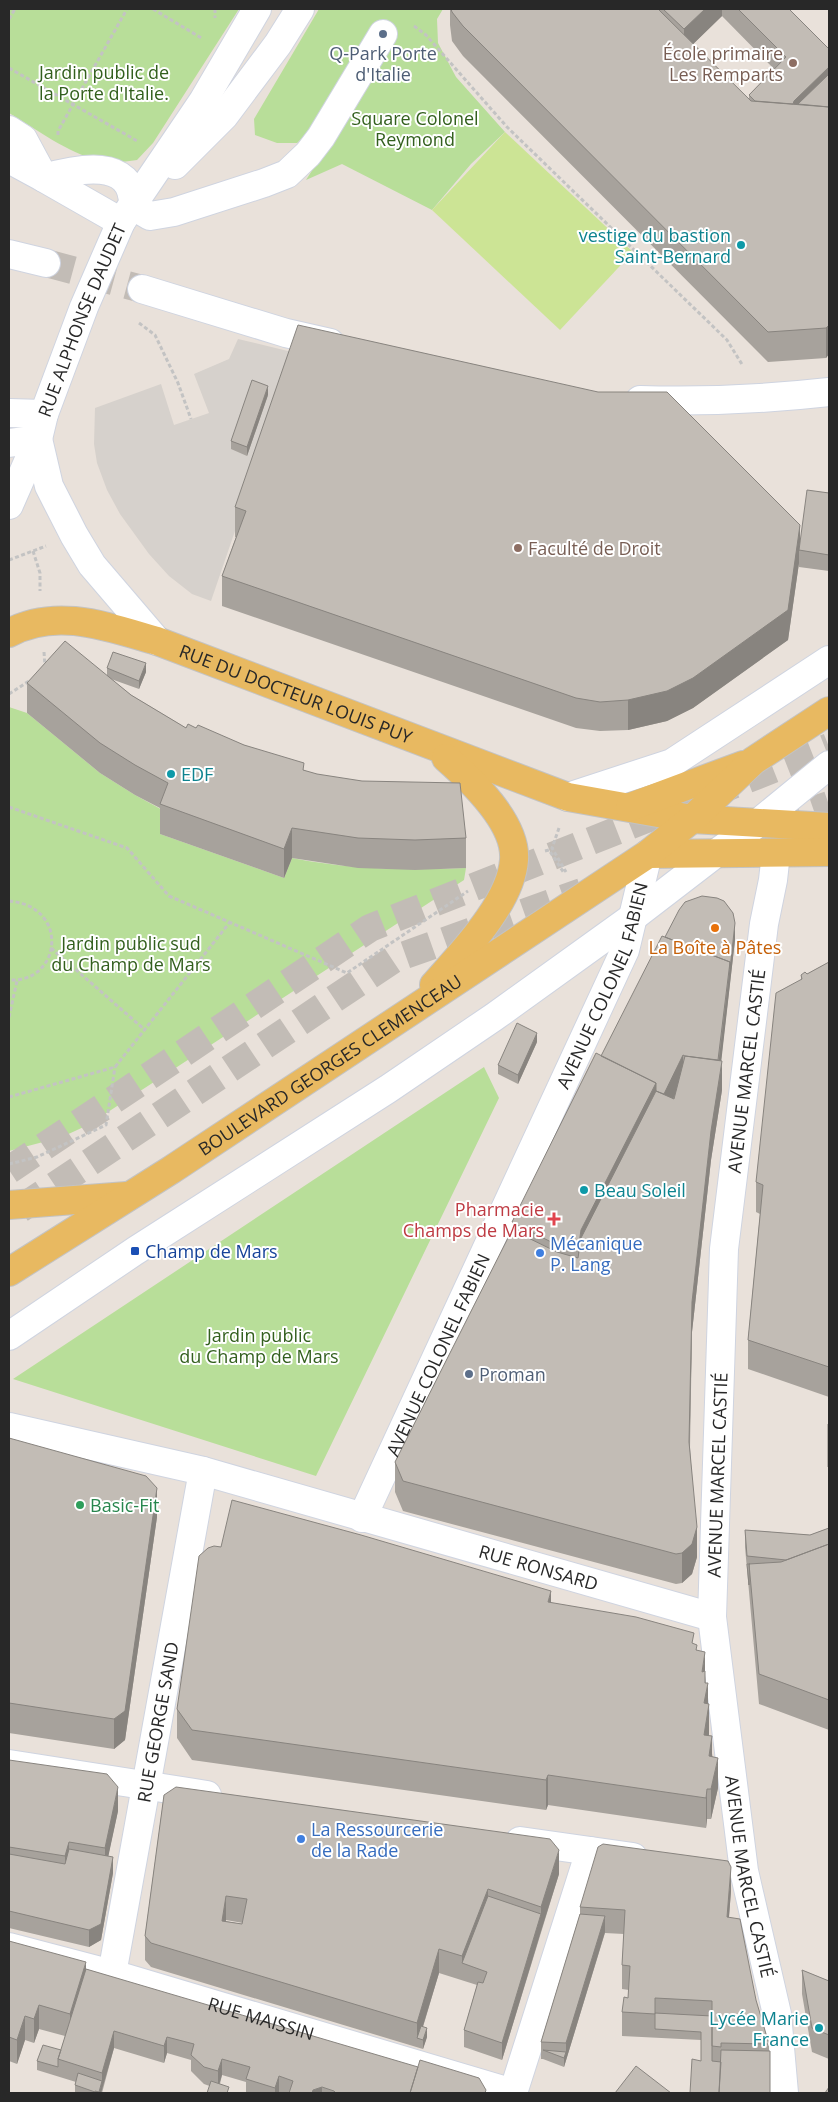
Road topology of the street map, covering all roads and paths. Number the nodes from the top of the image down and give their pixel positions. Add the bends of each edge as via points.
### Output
1 (15, 9) edge
2 (127, 9) edge
3 (153, 9) edge
4 (215, 9) edge
5 (257, 9) edge
6 (300, 9) edge
7 (9, 19) edge
8 (412, 25) dead end
9 (212, 26) dead end
10 (209, 33) dead end
11 (383, 34) dead end
12 (9, 68) edge
13 (73, 105) junction
14 (9, 130) edge
15 (146, 146) dead end
16 (9, 158) edge
17 (53, 176) junction
18 (127, 214) junction
19 (9, 254) edge
20 (46, 263) tunnel mouth
21 (142, 290) tunnel mouth
22 (133, 319) dead end
23 (353, 349) edge
24 (749, 369) dead end
25 (829, 392) edge
26 (611, 400) edge
27 (9, 413) edge
28 (192, 419) dead end
29 (41, 426) junction
30 (9, 443) edge
31 (9, 505) edge
32 (51, 544) dead end
33 (33, 551) junction
34 (9, 560) edge
35 (41, 620) junction
36 (9, 633) edge
37 (157, 640) junction
38 (829, 660) edge
39 (45, 670) edge
40 (31, 680) edge
41 (9, 694) edge
42 (829, 711) edge
43 (435, 748) junction
44 (753, 760) junction
45 (829, 765) edge
46 (568, 798) junction
47 (9, 807) edge
48 (630, 807) junction
49 (692, 819) junction
50 (758, 823) junction
51 (829, 827) edge
52 (829, 852) edge
53 (776, 853) junction
54 (648, 854) junction
55 (715, 854) junction
56 (514, 859) junction
57 (474, 886) dead end
58 (582, 899) junction
59 (9, 901) edge
60 (633, 917) junction
61 (230, 922) junction
62 (51, 948) junction
63 (9, 980) edge
64 (17, 981) junction
65 (412, 1010) junction
66 (9, 1017) edge
67 (145, 1030) junction
68 (115, 1067) junction
69 (9, 1097) edge
70 (9, 1164) edge
71 (131, 1195) junction
72 (9, 1205) edge
73 (9, 1272) edge
74 (9, 1336) edge
75 (9, 1426) edge
76 (203, 1471) junction
77 (362, 1518) junction
78 (712, 1617) junction
79 (9, 1764) edge
80 (145, 1786) junction
81 (234, 1799) edge
82 (491, 1836) edge
83 (590, 1851) junction
84 (657, 1860) edge
85 (715, 1867) edge
86 (744, 1871) junction
87 (9, 1947) edge
88 (112, 1974) junction
89 (513, 2093) edge
90 (784, 2093) edge

1 - 7 path
2 - 13 path
3 - 10 path via 206,40
4 - 9 path
5 - 18 street via 203,101
6 - 18 street via 224,116
8 - 24 path via 426,35 507,127 727,340 742,366
11 - 18 street via 321,137 287,174 174,212 150,216
12 - 13 path
13 - 15 path
13 - 17 path via 58,131
14 - 17 street via 23,139
16 - 17 street
17 - 18 street
17 - 18 street via 103,170 118,173 129,182 133,197
18 - 29 street, RUE ALPHONSE DAUDET via 84,307
19 - 20 street
21 - 23 street via 286,333
22 - 28 path via 156,334
25 - 26 street via 698,402
27 - 29 street
29 - 30 street
29 - 31 street, RUE ALPHONSE DAUDET
29 - 37 street, RUE ALPHONSE DAUDET via 49,486 74,535 92,565
32 - 33 path
33 - 34 path
33 - 35 path via 40,573
35 - 36 main road
35 - 37 main road, RUE DU DOCTEUR LOUIS PUY via 92,622
35 - 39 path
37 - 43 main road, RUE DU DOCTEUR LOUIS PUY
38 - 46 street via 672,763
40 - 41 path
42 - 44 main road
43 - 46 main road, RUE DU DOCTEUR LOUIS PUY
43 - 56 main road, RUE DU DOCTEUR LOUIS PUY via 470,779 495,808 509,834
44 - 48 main road, RUE DU DOCTEUR LOUIS PUY
44 - 49 main road, BOULEVARD GEORGES CLEMENCEAU
45 - 50 street
46 - 48 main road, RUE DU DOCTEUR LOUIS PUY
47 - 61 path via 126,848 169,896
48 - 49 main road
49 - 50 main road
49 - 54 main road, BOULEVARD GEORGES CLEMENCEAU
50 - 51 main road
50 - 55 street
52 - 53 main road
53 - 55 main road
53 - 78 street, AVENUE MARCEL CASTIÉ via 764,924 724,1248
54 - 55 main road
54 - 58 main road, BOULEVARD GEORGES CLEMENCEAU
54 - 60 street, AVENUE COLONEL FABIEN
55 - 60 street
56 - 58 path via 549,850
56 - 65 main road, RUE DU DOCTEUR LOUIS PUY via 509,887 498,904 470,944
57 - 61 path via 347,973
58 - 65 main road, BOULEVARD GEORGES CLEMENCEAU
59 - 62 path via 20,902 41,914 52,936
60 - 74 street via 388,1090 135,1251
60 - 77 street, AVENUE COLONEL FABIEN via 625,950
61 - 67 path
62 - 64 path via 40,970
62 - 67 path
63 - 64 path
64 - 66 path
65 - 71 main road, BOULEVARD GEORGES CLEMENCEAU
67 - 68 path
68 - 69 path
68 - 70 path via 106,1125 37,1157
71 - 72 main road
71 - 73 main road, BOULEVARD GEORGES CLEMENCEAU
75 - 76 street
76 - 77 street
76 - 80 street, RUE GEORGE SAND
77 - 78 street, RUE RONSARD
78 - 86 street, AVENUE MARCEL CASTIÉ
79 - 80 street
80 - 81 street
80 - 88 street, RUE GEORGE SAND
82 - 83 street
83 - 84 street
83 - 89 street
85 - 86 street
86 - 90 street, AVENUE MARCEL CASTIÉ via 777,2014
87 - 88 street, RUE MAISSIN
88 - 89 street, RUE MAISSIN

